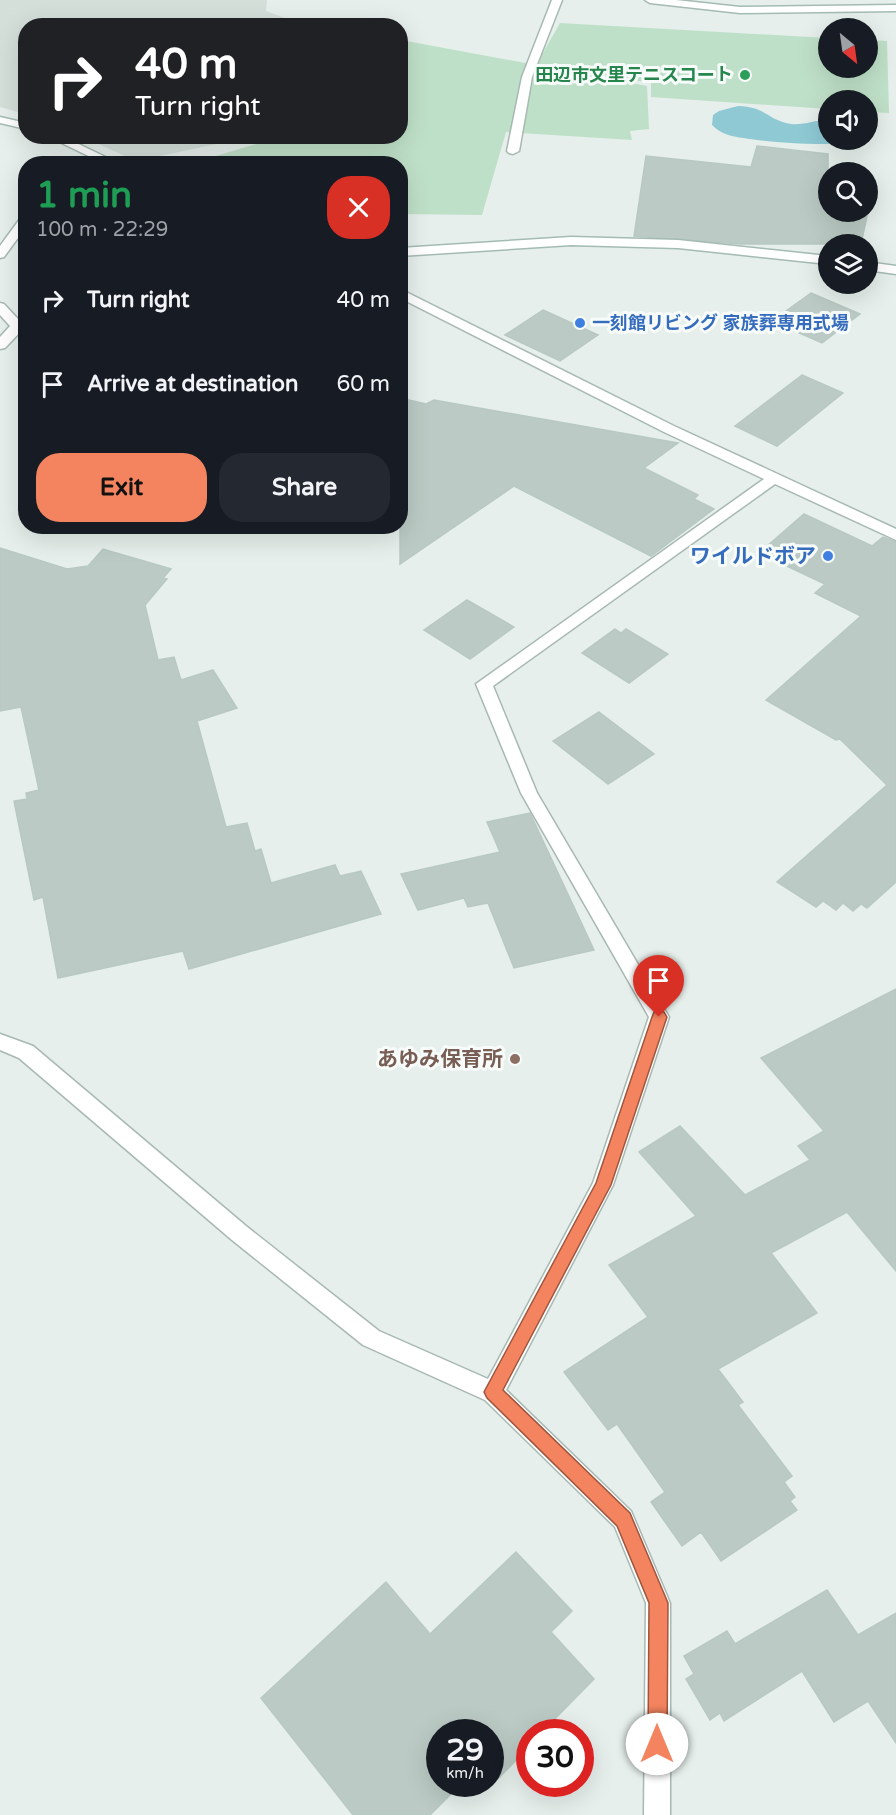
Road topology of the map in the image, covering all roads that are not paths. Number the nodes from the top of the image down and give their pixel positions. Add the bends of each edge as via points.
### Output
1 (557, 0) edge
2 (650, 0) edge
3 (896, 8) edge
4 (0, 120) edge
5 (18, 124) edge
6 (70, 144) edge
7 (513, 151) dead end
8 (97, 156) edge
9 (18, 229) edge
10 (408, 251) edge
11 (0, 254) edge
12 (818, 259) edge
13 (878, 268) edge
14 (896, 270) edge
15 (408, 297) edge
16 (0, 307) edge
17 (18, 320) edge
18 (0, 322) edge
19 (18, 322) edge
20 (18, 325) edge
21 (0, 345) edge
22 (774, 478) junction
23 (896, 535) edge
24 (0, 1042) edge
25 (493, 1392) junction
26 (657, 1815) edge

1 - 7 street via 527,77
2 - 3 street via 740,10
4 - 5 street
6 - 8 street
9 - 11 street
10 - 12 street via 571,241 678,244
13 - 14 street
15 - 22 street
16 - 17 street
18 - 19 street
20 - 21 street
22 - 23 street
22 - 25 street via 484,684 529,793 659,1017 603,1185
24 - 25 street via 26,1052 239,1233 371,1338
25 - 26 street via 623,1519 658,1603

